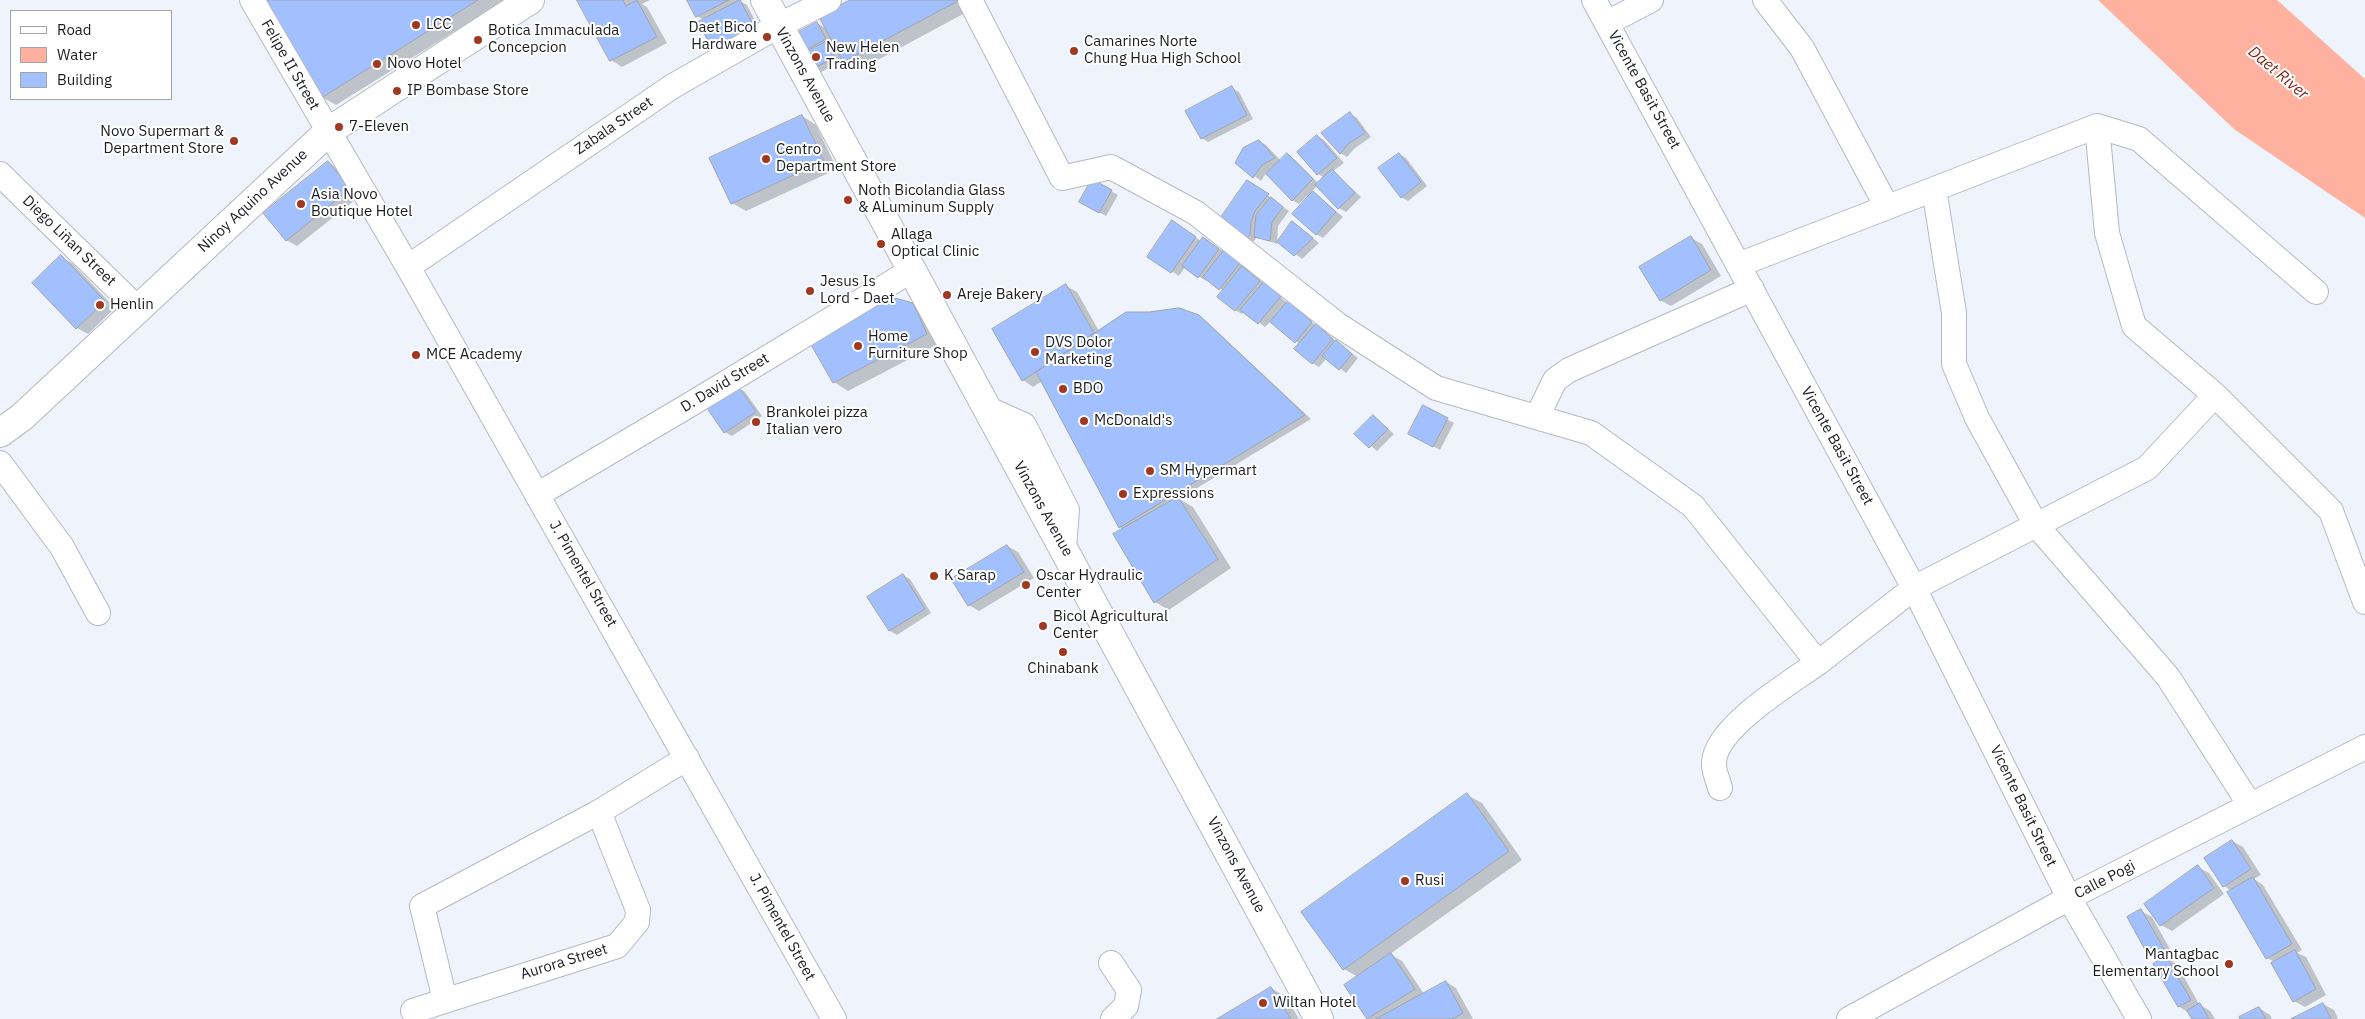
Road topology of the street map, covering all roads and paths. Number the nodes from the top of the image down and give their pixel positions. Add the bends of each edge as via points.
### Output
1 (252, 0) edge
2 (530, 0) edge
3 (765, 0) edge
4 (829, 0) edge
5 (970, 0) edge
6 (1594, 0) edge
7 (1651, 0) edge
8 (1765, 0) edge
9 (1607, 23) junction
10 (778, 26) junction
11 (2097, 126) junction
12 (329, 131) junction
13 (0, 174) edge
14 (1934, 189) junction
15 (1887, 207) junction
16 (1738, 264) junction
17 (408, 267) junction
18 (912, 270) junction
19 (1752, 289) junction
20 (2316, 292) dead end
21 (137, 308) junction
22 (2215, 395) junction
23 (1537, 417) junction
24 (0, 432) edge
25 (0, 463) edge
26 (537, 495) junction
27 (2036, 525) junction
28 (1914, 588) junction
29 (2365, 602) edge
30 (98, 613) dead end
31 (1818, 663) junction
32 (2365, 747) edge
33 (687, 758) junction
34 (1720, 788) dead end
35 (2250, 806) junction
36 (599, 812) junction
37 (2069, 898) junction
38 (1111, 963) dead end
39 (445, 1000) junction
40 (414, 1011) dead end
41 (834, 1019) edge
42 (1114, 1019) edge
43 (1319, 1019) edge
44 (1849, 1019) edge
45 (2139, 1019) edge

1 - 12 street, Felipe II Street
2 - 12 main road, Ninoy Aquino Avenue
3 - 10 main road, Vinzons Avenue
4 - 10 street, Zabala Street
5 - 23 street via 1062,178 1111,167 1196,213 1338,325 1436,388
6 - 9 street, Vicente Basit Street
7 - 9 street
8 - 15 street via 1802,48
9 - 16 street, Vicente Basit Street
10 - 17 street, Zabala Street via 673,86
10 - 18 main road, Vinzons Avenue
11 - 14 street
11 - 20 street via 2139,139
11 - 22 street via 2107,233 2134,326
12 - 17 street, J. Pimentel Street
12 - 21 main road, Ninoy Aquino Avenue
13 - 21 street, Diego Liñan Street
14 - 15 street
14 - 27 street via 1954,313 1954,364 1976,418
15 - 16 street
16 - 19 street, Vicente Basit Street
17 - 26 street, J. Pimentel Street
18 - 26 street, D. David Street
18 - 43 main road, Vinzons Avenue
19 - 23 street via 1569,370 1555,380
19 - 28 street, Vicente Basit Street
21 - 24 main road, Ninoy Aquino Avenue via 22,417
22 - 27 street via 2147,468
22 - 29 street via 2331,511
23 - 31 street via 1591,433 1693,506
25 - 30 street via 62,547
26 - 33 street, J. Pimentel Street
27 - 28 street
27 - 35 street via 2168,677
28 - 31 street
28 - 37 street, Vicente Basit Street
31 - 34 street via 1763,700 1728,734 1716,752 1714,764
32 - 35 street, Calle Pogi
33 - 36 street
33 - 41 street, J. Pimentel Street
35 - 37 street, Calle Pogi
36 - 39 street via 422,906
36 - 39 street, Aurora Street via 638,910 637,922 630,933 617,946
37 - 44 street, Calle Pogi
37 - 45 street, Vicente Basit Street
38 - 42 street via 1129,990 1126,1006
39 - 40 street, Aurora Street

